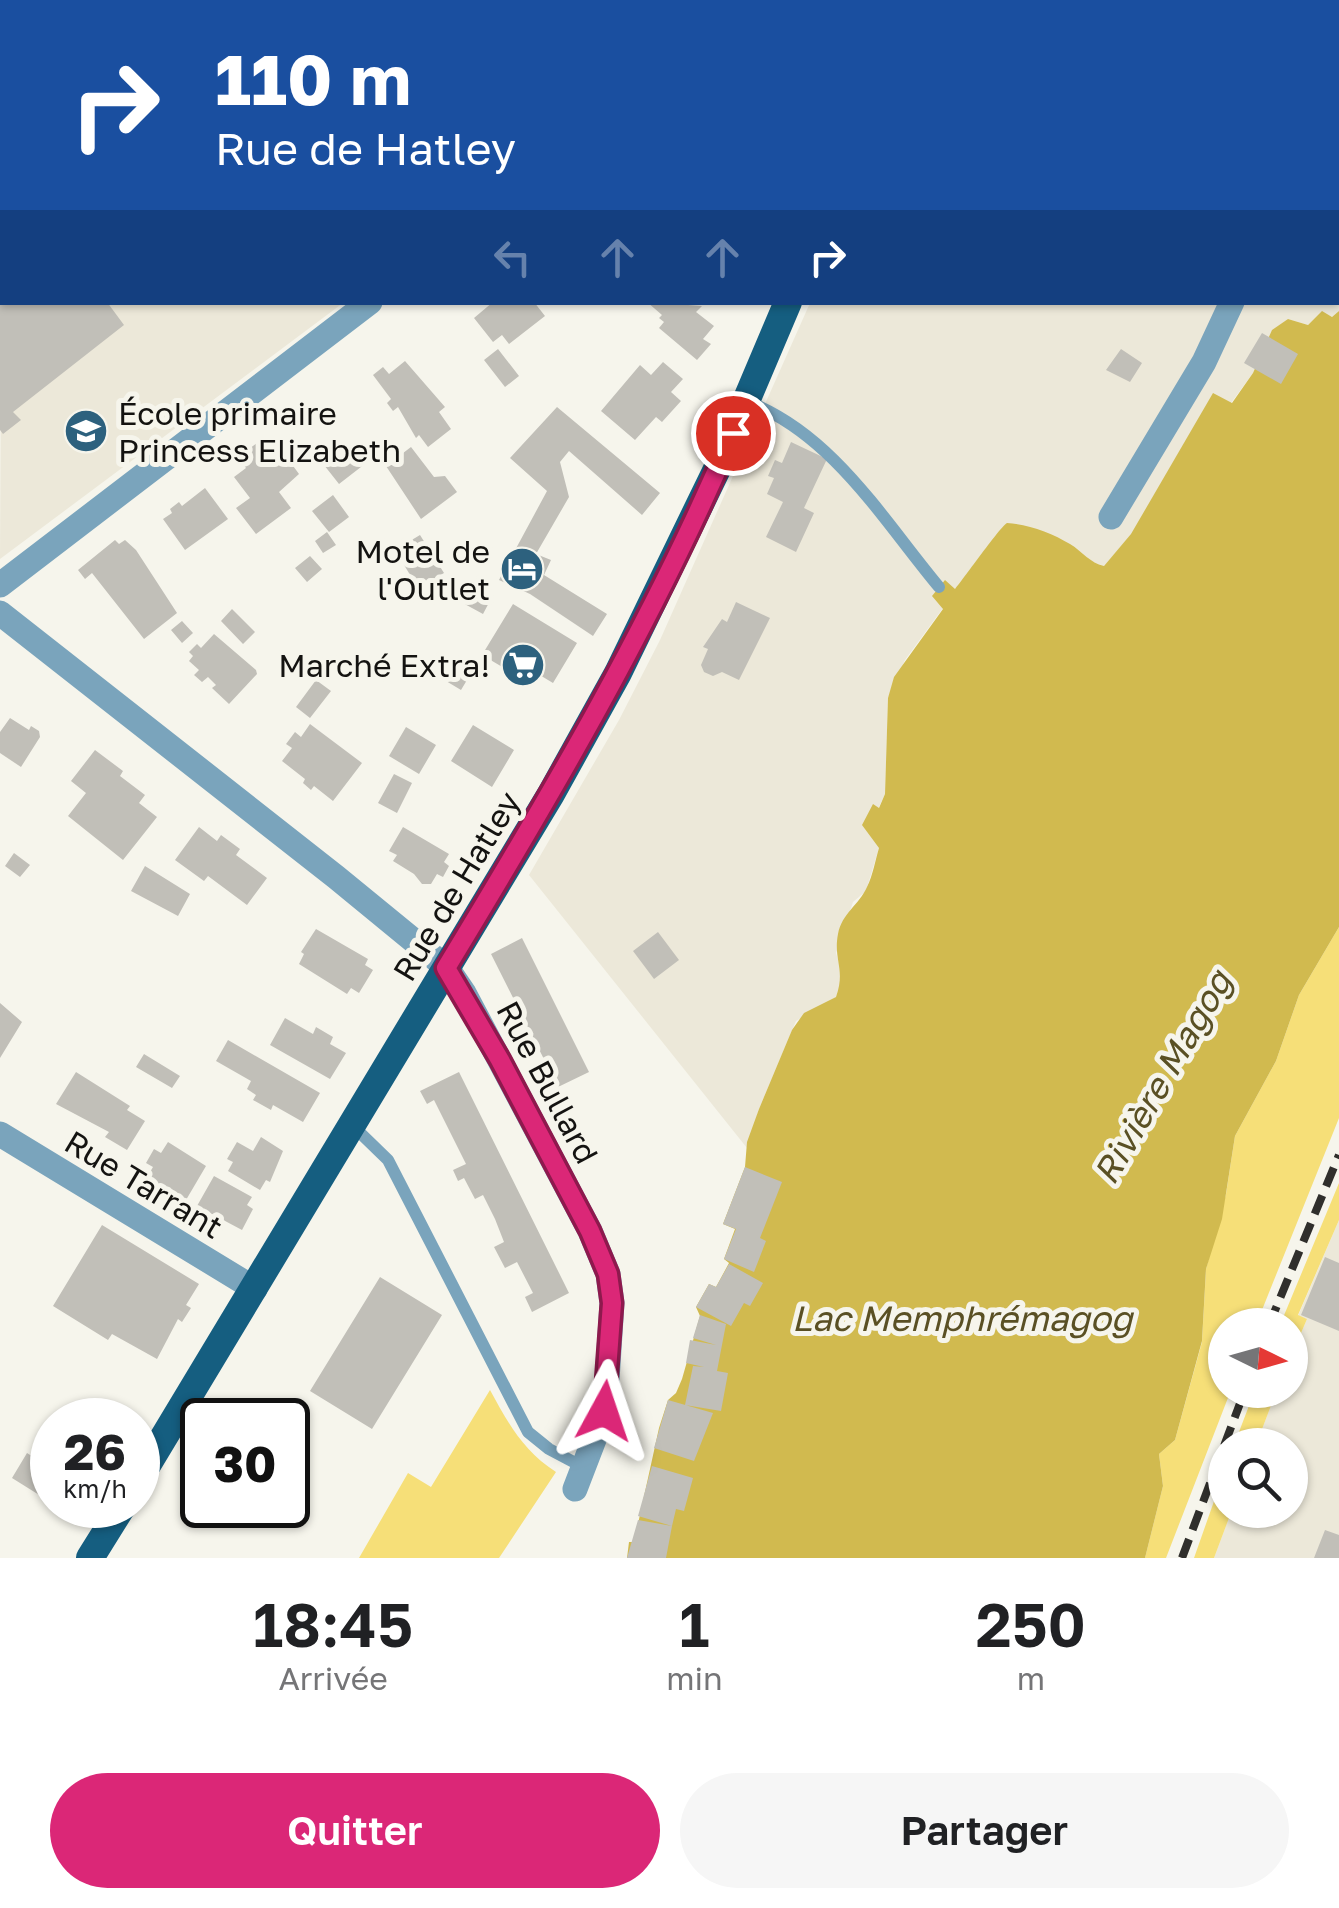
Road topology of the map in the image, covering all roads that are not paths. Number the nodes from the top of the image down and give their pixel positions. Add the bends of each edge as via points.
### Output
1 (366, 305) edge
2 (787, 305) edge
3 (1231, 305) edge
4 (746, 401) junction
5 (1111, 517) dead end
6 (0, 585) edge
7 (939, 587) dead end
8 (0, 613) edge
9 (446, 968) junction
10 (352, 1125) junction
11 (0, 1134) edge
12 (254, 1289) junction
13 (160, 1444) edge
14 (579, 1478) joint
15 (108, 1528) edge
16 (90, 1558) edge

1 - 6 street
2 - 4 main road, Rue de Hatley
3 - 5 street via 1190,388
4 - 7 lane via 788,419 823,448
4 - 9 main road, Rue de Hatley via 618,673
8 - 9 street, Rue Bullard
9 - 10 main road, Rue de Hatley
9 - 14 street, Rue Bullard via 608,1274 604,1411
10 - 12 main road, Rue de Hatley
10 - 14 lane via 388,1160 528,1432
11 - 12 street, Rue Tarrant
12 - 13 main road, Rue de Hatley
15 - 16 main road

